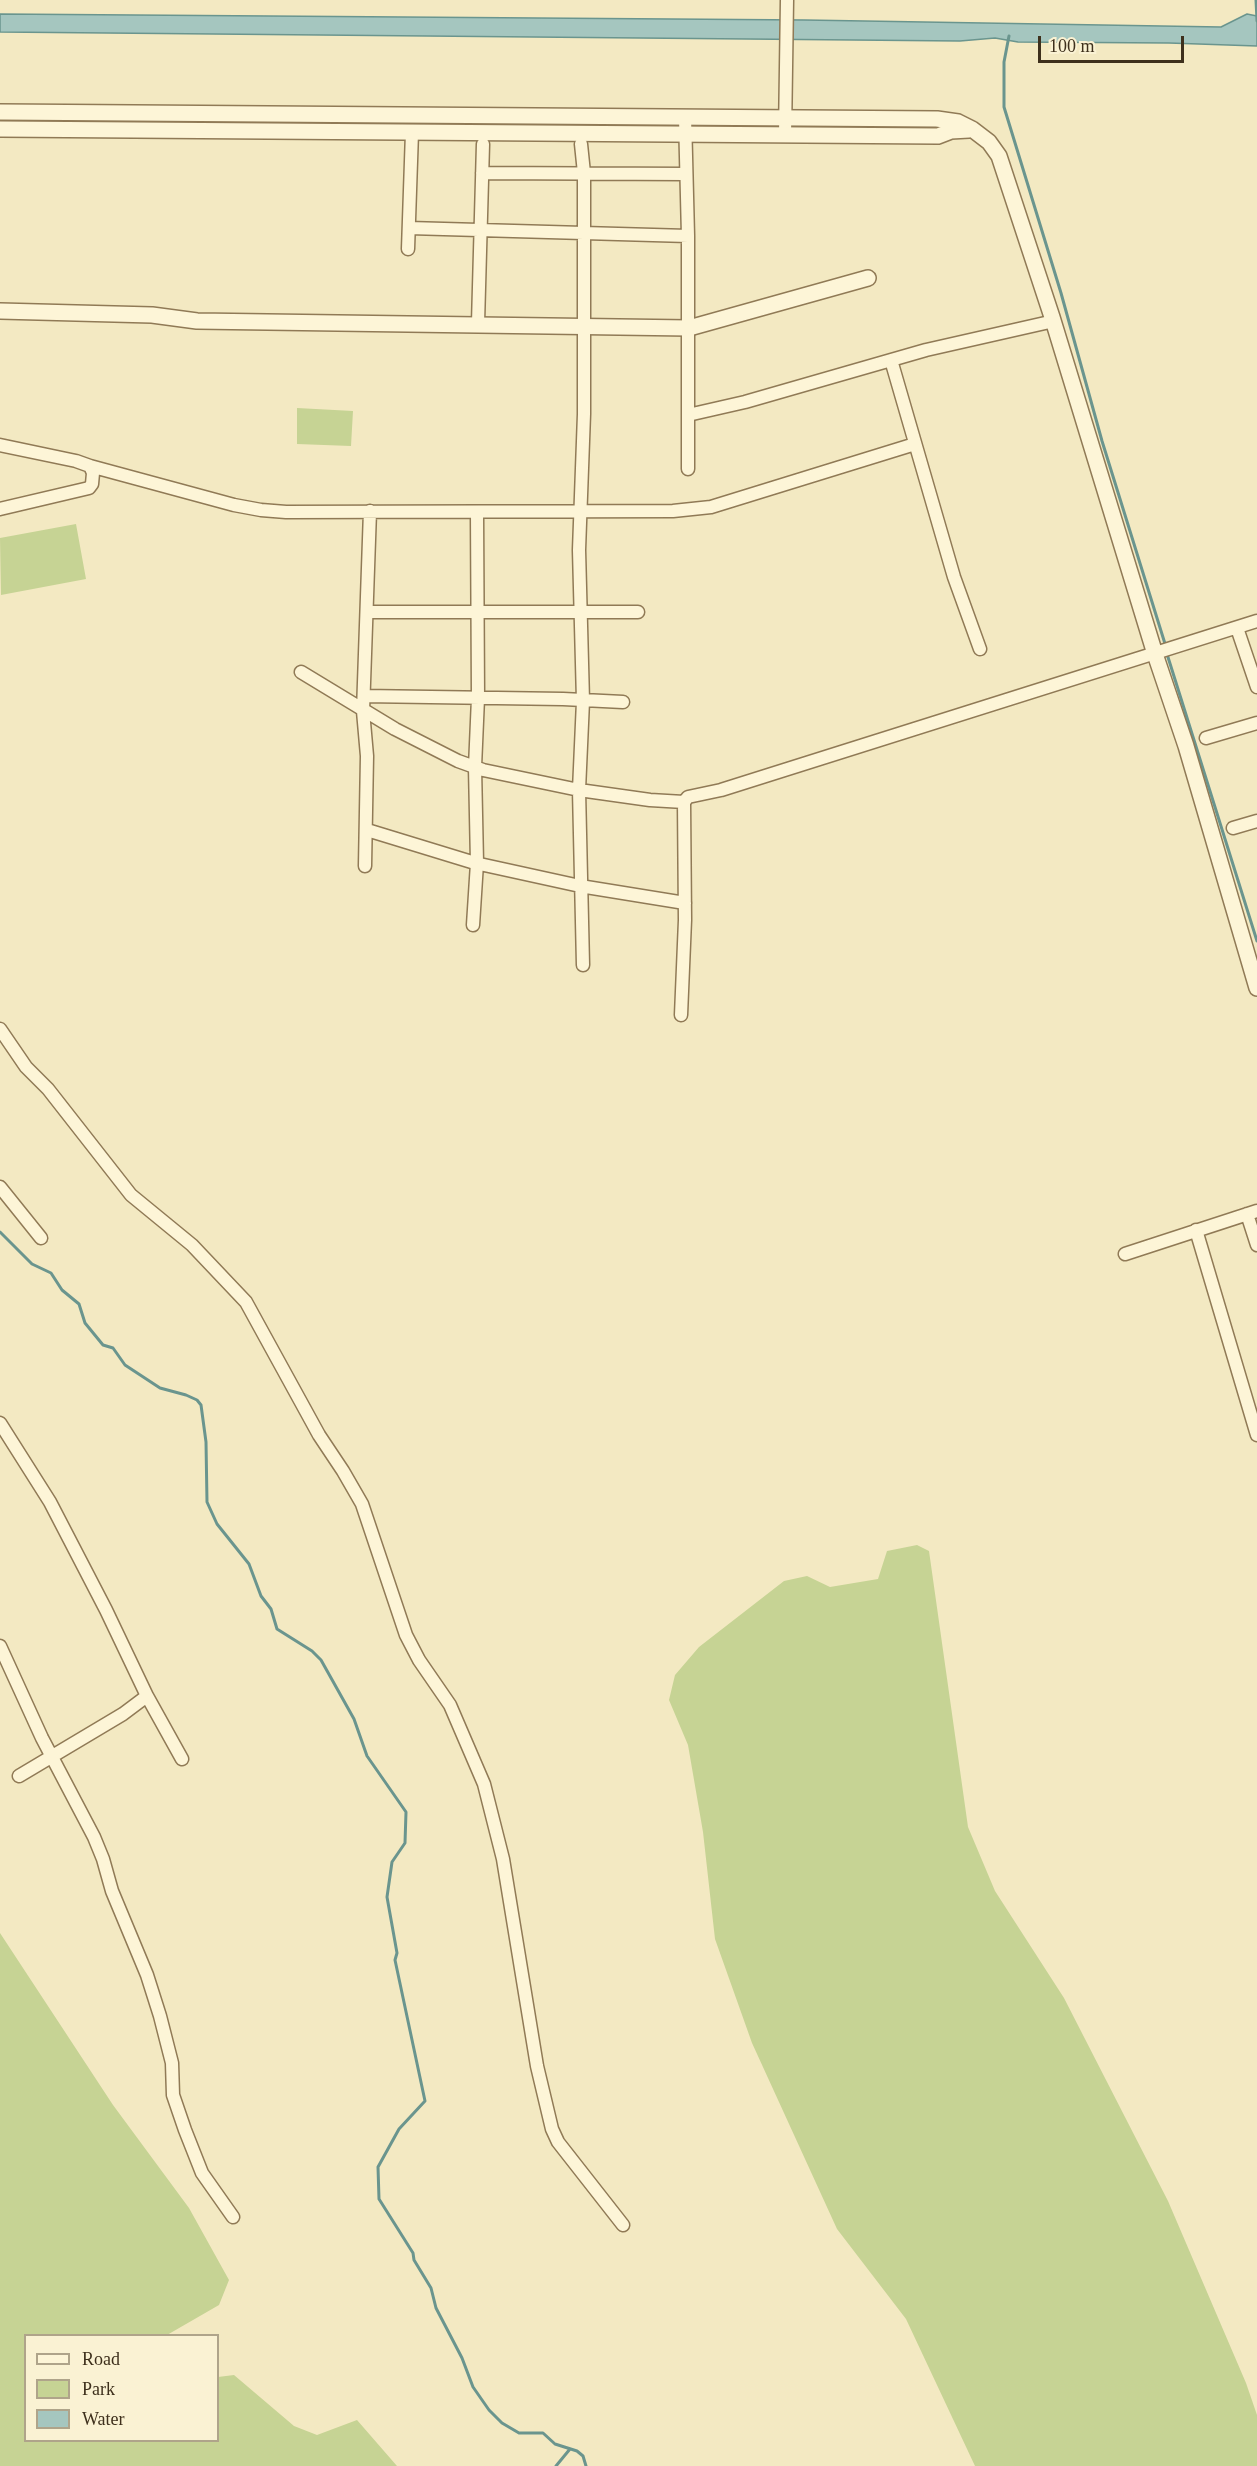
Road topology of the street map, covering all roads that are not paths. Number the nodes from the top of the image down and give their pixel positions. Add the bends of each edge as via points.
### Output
1 (787, 0) edge
2 (0, 112) edge
3 (685, 117) junction
4 (786, 117) junction
5 (0, 129) edge
6 (972, 129) junction
7 (412, 132) junction
8 (685, 134) junction
9 (785, 135) junction
10 (483, 144) dead end
11 (581, 144) dead end
12 (482, 173) junction
13 (584, 173) junction
14 (686, 174) junction
15 (409, 228) junction
16 (480, 231) junction
17 (583, 234) junction
18 (688, 236) junction
19 (408, 249) dead end
20 (868, 278) dead end
21 (0, 311) edge
22 (1054, 321) junction
23 (478, 323) junction
24 (583, 327) junction
25 (689, 328) junction
26 (891, 360) junction
27 (688, 415) junction
28 (915, 444) junction
29 (0, 445) edge
30 (90, 466) junction
31 (688, 469) dead end
32 (0, 509) edge
33 (370, 511) junction
34 (477, 513) junction
35 (580, 513) junction
36 (367, 612) junction
37 (478, 612) junction
38 (580, 612) junction
39 (638, 612) dead end
40 (1257, 621) edge
41 (1238, 628) junction
42 (980, 649) dead end
43 (1164, 652) junction
44 (301, 672) dead end
45 (1257, 687) edge
46 (363, 696) junction
47 (478, 698) junction
48 (583, 701) junction
49 (623, 702) dead end
50 (363, 711) junction
51 (1257, 723) edge
52 (1206, 738) dead end
53 (475, 767) junction
54 (579, 790) junction
55 (684, 802) junction
56 (1257, 820) edge
57 (1233, 828) dead end
58 (367, 830) junction
59 (477, 863) junction
60 (364, 866) dead end
61 (580, 886) junction
62 (685, 903) junction
63 (473, 925) dead end
64 (583, 965) dead end
65 (1257, 988) edge
66 (681, 1015) dead end
67 (0, 1029) edge
68 (0, 1187) edge
69 (1252, 1212) edge
70 (1196, 1230) junction
71 (41, 1238) dead end
72 (1257, 1245) edge
73 (1125, 1254) dead end
74 (1253, 1405) edge
75 (0, 1423) edge
76 (1257, 1435) edge
77 (0, 1646) edge
78 (147, 1696) junction
79 (52, 1757) junction
80 (182, 1759) dead end
81 (19, 1776) dead end
82 (233, 2217) dead end
83 (623, 2225) dead end

1 - 4 street
2 - 3 street
3 - 4 street
3 - 8 street
4 - 6 street via 937,119
4 - 9 street
5 - 7 street
6 - 9 street via 938,136
6 - 22 street via 999,156
7 - 8 street
7 - 15 street
8 - 9 street
8 - 14 street
10 - 12 street
11 - 13 street
12 - 13 street
12 - 16 street
13 - 14 street
13 - 17 street
14 - 18 street
15 - 16 street
15 - 19 street
16 - 17 street
16 - 23 street
17 - 18 street
17 - 24 street
18 - 25 street
20 - 25 street
21 - 23 street via 152,315 197,321
22 - 26 street
22 - 43 street
23 - 24 street
24 - 25 street
24 - 35 street
25 - 27 street
26 - 27 street
26 - 28 street
27 - 31 street
28 - 35 street via 711,507
28 - 42 street via 954,577
29 - 30 street
30 - 32 street via 93,473 89,488
30 - 33 street via 261,510
33 - 34 street
33 - 36 street
34 - 35 street
34 - 37 street
35 - 38 street
36 - 37 street
36 - 46 street
37 - 38 street
37 - 47 street
38 - 39 street
38 - 48 street
40 - 41 street
41 - 43 street
41 - 45 street
43 - 55 street via 688,797
43 - 65 street via 1186,746
44 - 50 street
46 - 47 street
46 - 50 street
47 - 48 street
47 - 53 street
48 - 49 street
48 - 54 street
50 - 53 street
50 - 58 street via 368,756
51 - 52 street
53 - 54 street
53 - 59 street
54 - 55 street
54 - 61 street
55 - 62 street
56 - 57 street
58 - 59 street
58 - 60 street
59 - 61 street
59 - 63 street
61 - 62 street
61 - 64 street
62 - 66 street
67 - 83 street via 26,1067 48,1089 131,1195 192,1245 246,1302 362,1504 406,1635 450,1705 484,1784 503,1859 537,2066 552,2129
68 - 71 street
69 - 70 street
69 - 72 street
70 - 73 street
70 - 74 street
74 - 76 street
75 - 78 street via 50,1502
77 - 79 street
78 - 79 street
78 - 80 street
79 - 81 street
79 - 82 street via 94,1837 147,1976 172,2062 173,2095 189,2141 202,2173

